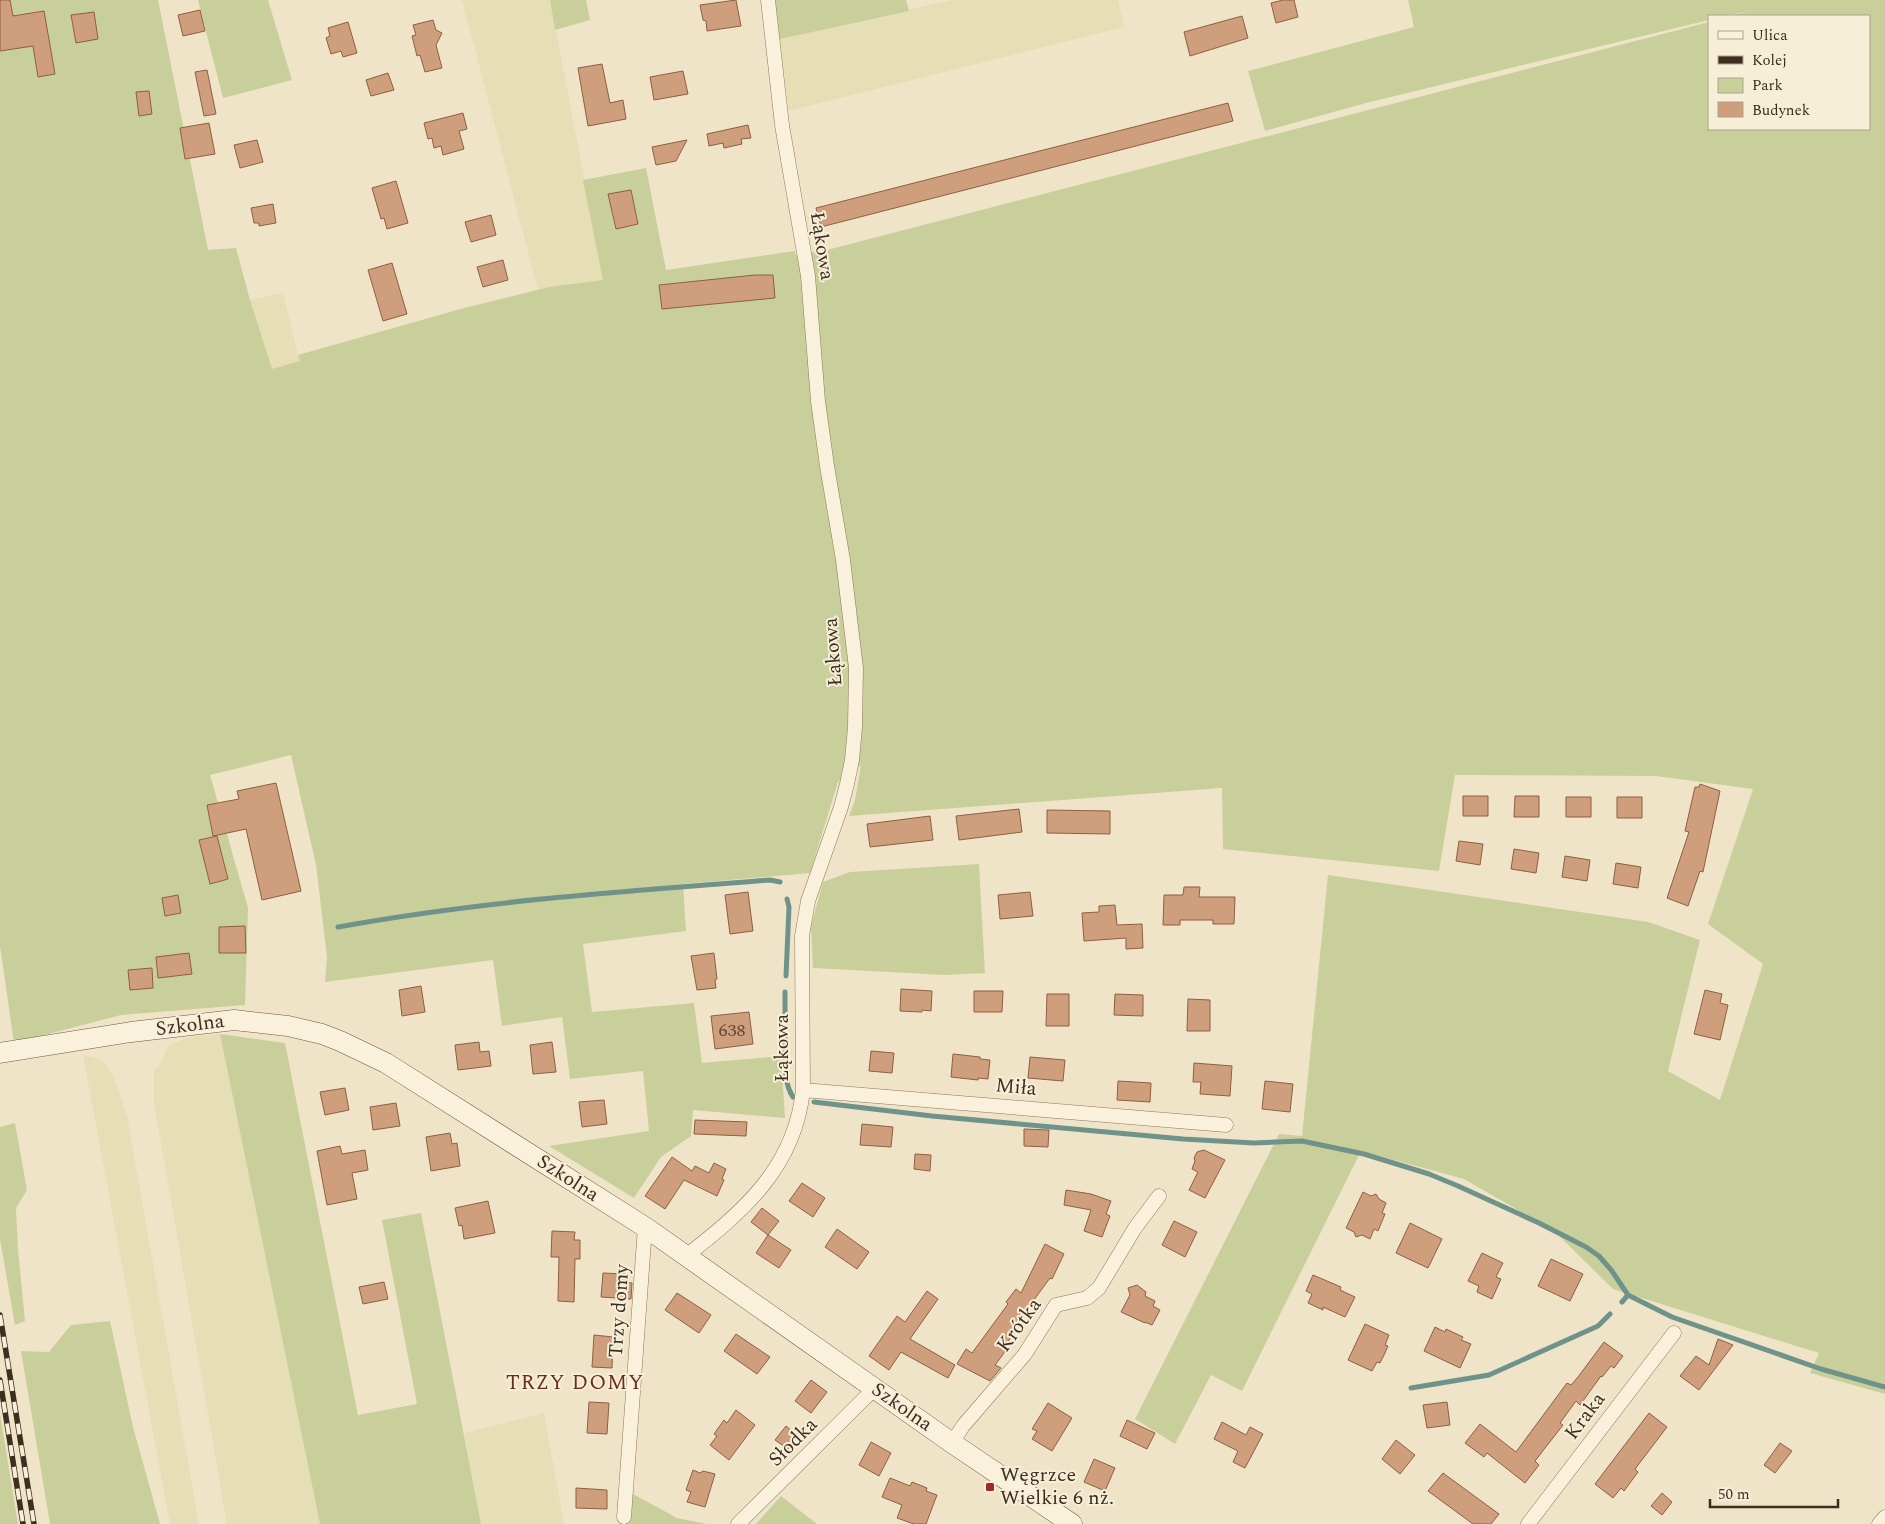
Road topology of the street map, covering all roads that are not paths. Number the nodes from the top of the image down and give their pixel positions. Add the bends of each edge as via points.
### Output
1 (768, 0) edge
2 (0, 1053) edge
3 (803, 1090) junction
4 (1226, 1124) dead end
5 (1159, 1196) dead end
6 (645, 1227) junction
7 (686, 1256) junction
8 (1674, 1333) dead end
9 (875, 1388) junction
10 (952, 1443) junction
11 (624, 1517) dead end
12 (1885, 1517) edge
13 (738, 1524) edge
14 (1072, 1524) edge
15 (1528, 1524) edge
16 (1879, 1524) edge

1 - 3 street, Łąkowa via 780,117 808,276 818,401 856,668 852,760 836,823 808,902 802,936
2 - 6 street, Szkolna via 217,1021 249,1020 308,1030 386,1063
3 - 4 street, Miła
3 - 7 street, Łąkowa via 795,1132 778,1164 729,1223
5 - 10 street, Krótka via 1135,1228 1099,1288 1087,1298 1056,1305 1025,1354
6 - 7 street, Szkolna
6 - 11 street, Trzy domy
7 - 9 street, Szkolna
8 - 15 street, Kraka
9 - 10 street, Szkolna
9 - 13 street, Słodka
10 - 14 street, Szkolna
12 - 16 street

